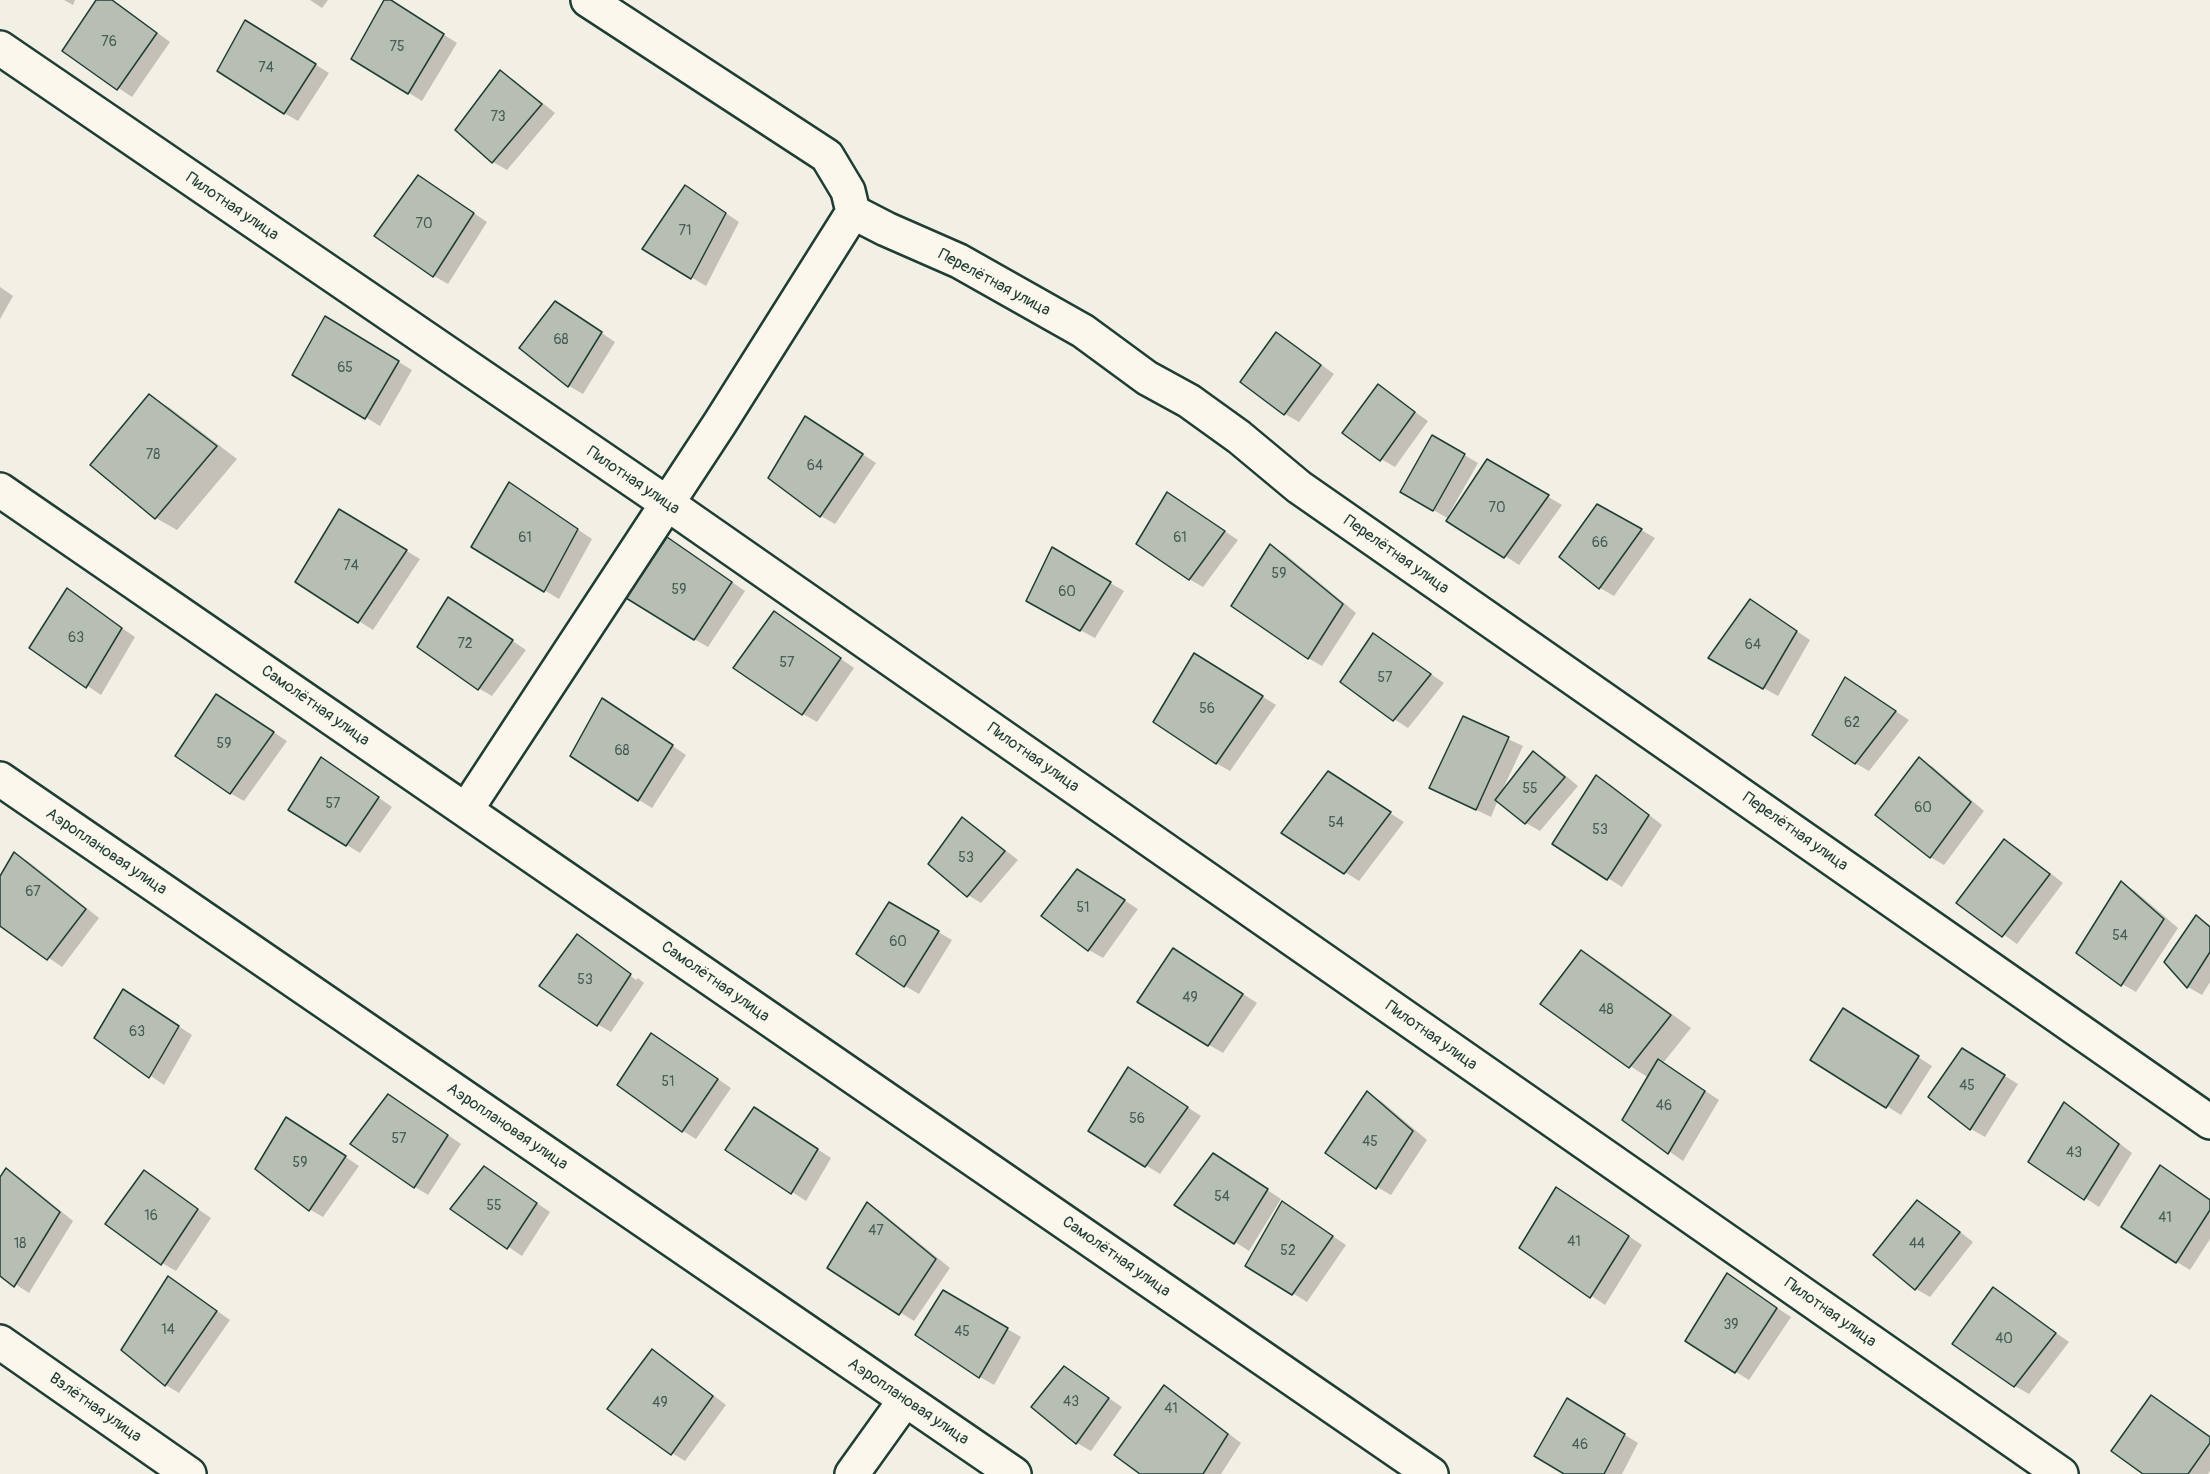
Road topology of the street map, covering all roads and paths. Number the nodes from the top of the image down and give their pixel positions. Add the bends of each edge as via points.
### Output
1 (588, 0) edge
2 (0, 48) edge
3 (853, 212) junction
4 (0, 490) edge
5 (668, 504) junction
6 (0, 780) edge
7 (466, 810) junction
8 (2210, 1122) edge
9 (0, 1342) edge
10 (905, 1400) junction
11 (189, 1474) edge
12 (852, 1474) edge
13 (1014, 1474) edge
14 (1431, 1474) edge
15 (2061, 1474) edge

1 - 3 street via 827,156 848,190
2 - 5 street, Пилотная улица
3 - 5 street
3 - 8 street, Перелётная улица via 959,261 1083,331 1147,378 1189,401 1299,487
4 - 7 street, Самолётная улица
5 - 7 street
5 - 15 street, Пилотная улица
6 - 10 street, Аэроплановая улица
7 - 14 street, Самолётная улица
9 - 11 street, Взлётная улица
10 - 12 street
10 - 13 street, Аэроплановая улица

